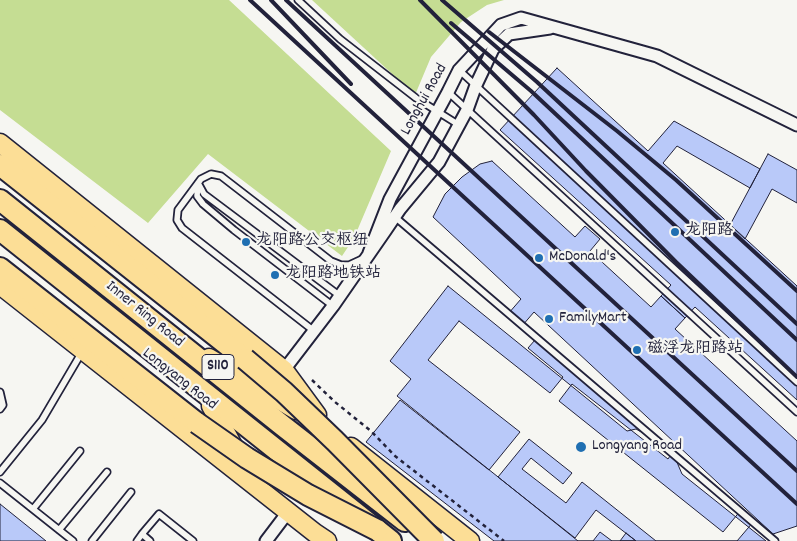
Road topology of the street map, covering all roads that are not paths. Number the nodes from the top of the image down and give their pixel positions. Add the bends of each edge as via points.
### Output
1 (298, 0) edge
2 (555, 28) junction
3 (459, 70) junction
4 (476, 86) junction
5 (448, 92) junction
6 (467, 110) junction
7 (437, 111) junction
8 (459, 125) junction
9 (797, 125) edge
10 (0, 143) edge
11 (0, 165) edge
12 (198, 183) junction
13 (0, 192) edge
14 (0, 200) edge
15 (395, 216) junction
16 (0, 230) edge
17 (0, 239) edge
18 (369, 253) junction
19 (0, 268) edge
20 (0, 284) edge
21 (337, 301) junction
22 (314, 331) junction
23 (83, 350) junction
24 (206, 357) junction
25 (284, 370) junction
26 (797, 382) edge
27 (0, 392) edge
28 (211, 406) junction
29 (0, 408) edge
30 (797, 412) edge
31 (326, 428) junction
32 (80, 451) dead end
33 (0, 472) edge
34 (107, 472) dead end
35 (0, 483) edge
36 (131, 492) dead end
37 (32, 509) junction
38 (288, 512) junction
39 (59, 530) junction
40 (142, 534) junction
41 (383, 537) edge
42 (73, 541) edge
43 (92, 541) edge
44 (137, 541) edge
45 (150, 541) edge
46 (193, 541) edge
47 (266, 541) edge
48 (327, 541) edge
49 (332, 541) edge
50 (434, 541) edge
51 (470, 541) edge
52 (776, 541) edge

1 - 7 lane via 340,39
2 - 3 street, Longhui Road via 521,18 501,25
2 - 4 street, Longhui Road via 509,34 493,49
2 - 9 street, Longhui Road via 657,56
3 - 4 lane
3 - 5 street, Longhui Road
4 - 6 street, Longhui Road
4 - 26 lane
5 - 6 lane
5 - 7 street, Longhui Road
6 - 8 street, Longhui Road
6 - 30 lane
7 - 8 lane
7 - 18 street, Longhui Road via 390,199
8 - 15 street, Longhui Road via 439,162
10 - 25 main road, Longyang Road / S110
11 - 50 highway, bridge via 284,392
12 - 18 lane via 211,174 221,176 331,262 349,264 360,261
12 - 21 lane via 204,194
12 - 21 lane via 197,196 203,204 234,230
12 - 22 lane via 178,210 177,220 182,228
13 - 24 main road, Longyang Road / S110
14 - 50 highway, Inner Ring Road via 283,426
15 - 18 street, Longhui Road
15 - 52 lane
16 - 41 highway, Inner Ring Road, bridge
17 - 28 main road, Longyang Road / S110
18 - 21 street, Longhui Road
19 - 41 highway, bridge via 246,458
20 - 23 main road
21 - 22 street, Longhui Road
22 - 25 street, Longhui Road
23 - 33 lane via 42,420
23 - 38 main road
24 - 25 main road
24 - 31 main road, Longyang Road / S110
24 - 50 main road, Longyang Road / S110
25 - 31 main road, Longyang Road / S110
27 - 29 lane via 3,405
28 - 41 main road, Longyang Road / S110
28 - 49 main road via 247,469
31 - 51 main road, Longyang Road / S110
32 - 37 lane
34 - 39 lane
35 - 37 lane
36 - 43 lane
37 - 39 lane
38 - 47 street
38 - 48 main road
39 - 42 lane
40 - 44 lane
40 - 45 lane
40 - 46 lane via 159,514

